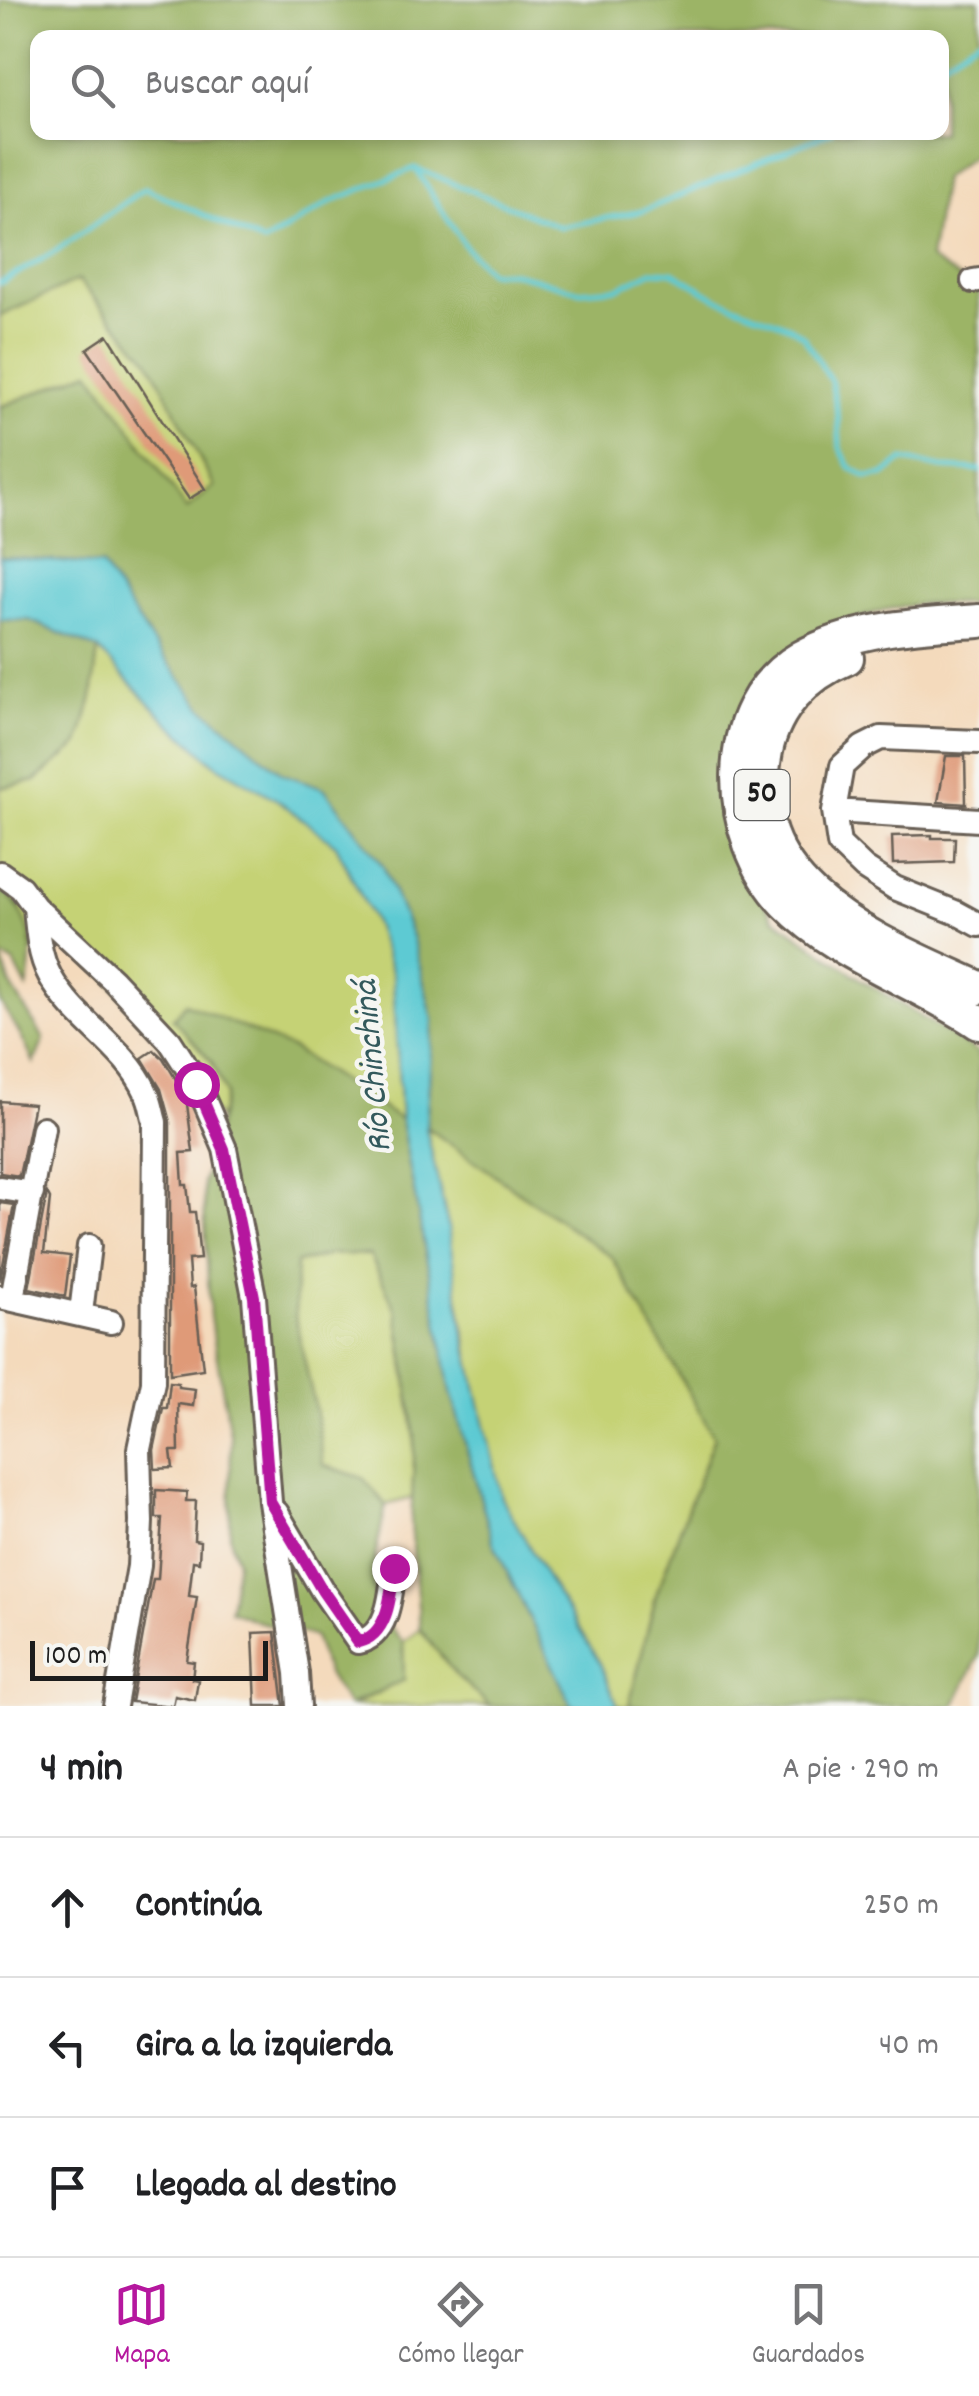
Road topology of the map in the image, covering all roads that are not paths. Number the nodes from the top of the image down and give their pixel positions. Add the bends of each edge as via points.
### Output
1 (979, 621) edge
2 (979, 641) edge
3 (979, 742) edge
4 (834, 811) junction
5 (979, 820) edge
6 (0, 873) edge
7 (36, 907) junction
8 (979, 926) edge
9 (979, 988) edge
10 (979, 1023) edge
11 (44, 1128) dead end
12 (0, 1188) edge
13 (32, 1193) junction
14 (89, 1246) dead end
15 (6, 1298) edge
16 (81, 1313) junction
17 (111, 1322) dead end
18 (270, 1502) junction
19 (394, 1568) dead end
20 (116, 1706) edge
21 (298, 1706) edge

1 - 10 highway, 50 via 887,628 802,657 754,709 737,770 746,838 789,906
2 - 9 highway, 50 via 892,646 857,654 812,678 775,721 762,788 781,857 821,905
3 - 4 street via 882,738 842,766
4 - 5 street
4 - 8 street via 839,844 864,868
6 - 7 street
7 - 18 street via 170,1041 224,1149 254,1297
7 - 20 street via 49,975 133,1070 155,1122 152,1382 138,1449 139,1566
11 - 13 street
12 - 13 street
13 - 15 street
14 - 16 street
15 - 16 street
16 - 17 street
18 - 19 street via 358,1642 373,1634 390,1605
18 - 21 street

